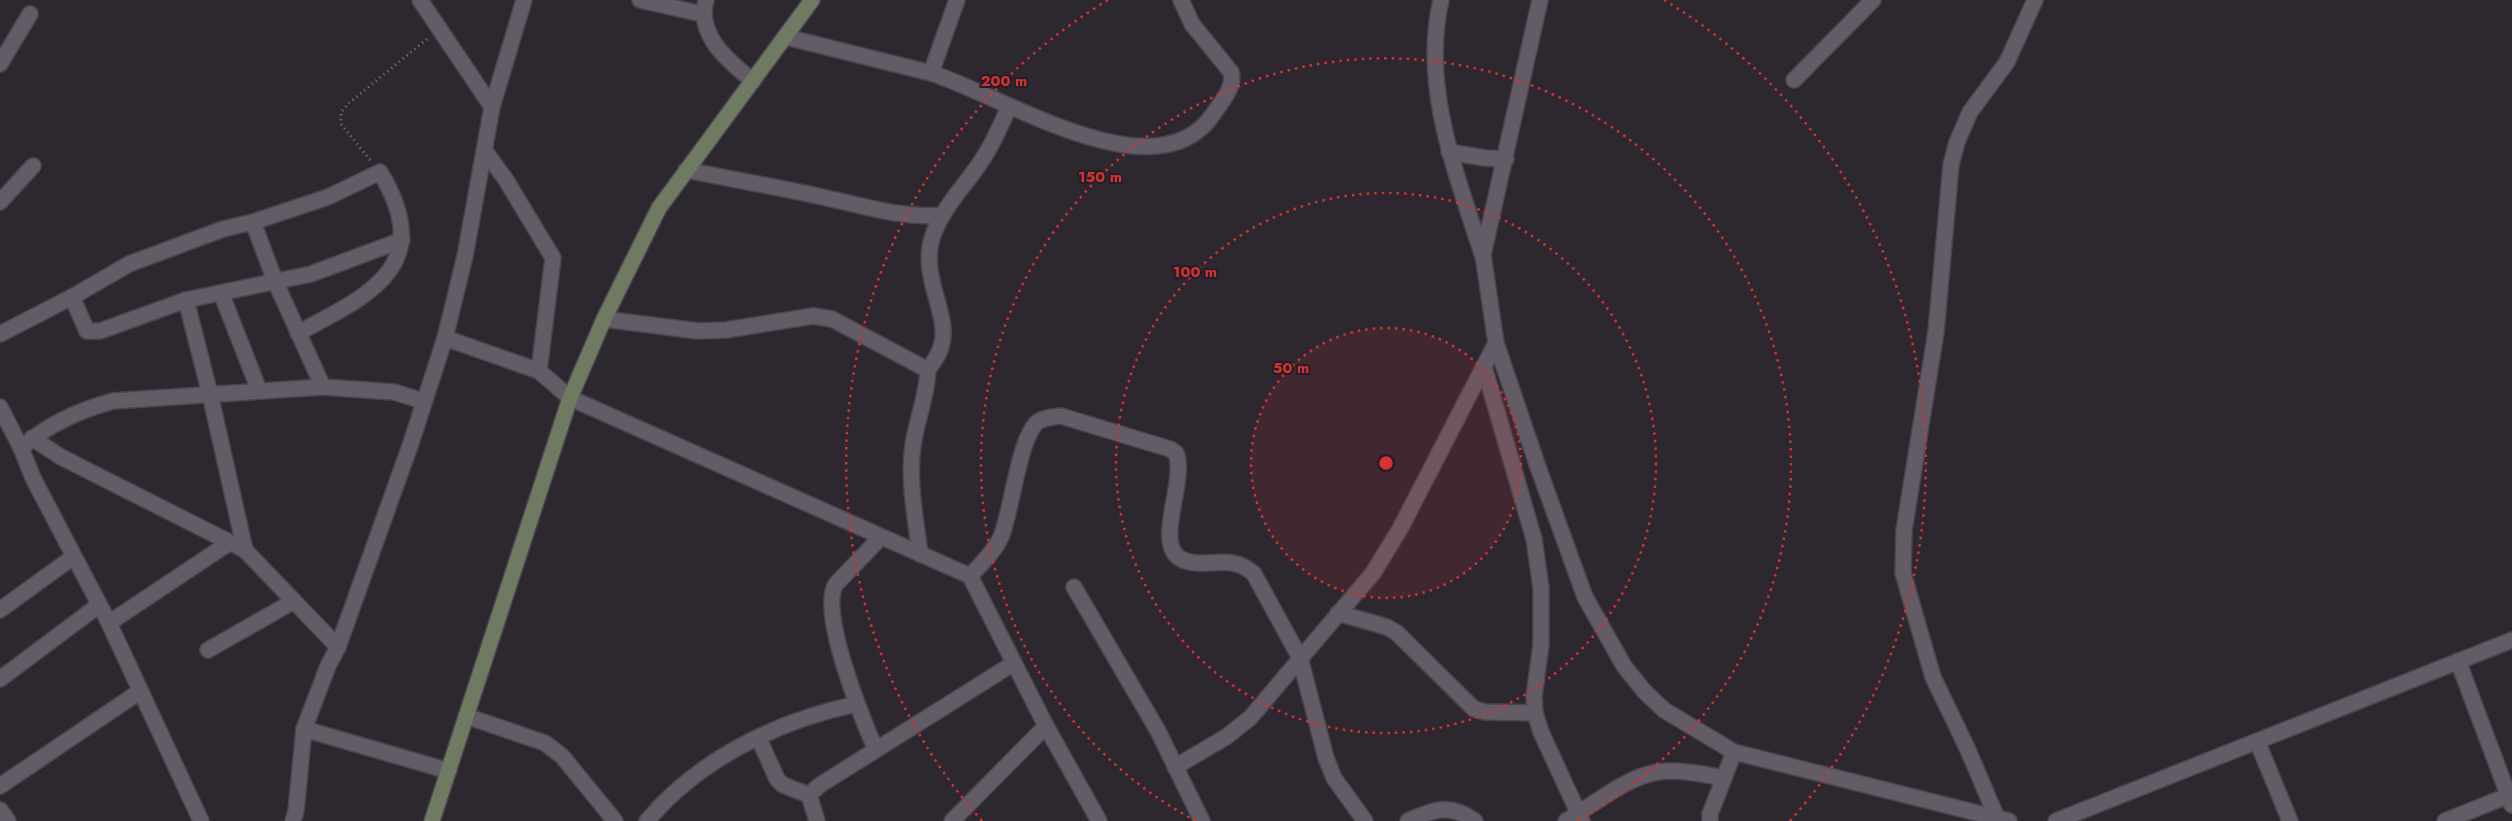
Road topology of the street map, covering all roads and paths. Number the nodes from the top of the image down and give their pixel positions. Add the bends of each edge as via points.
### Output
1 (420, 0) edge
2 (524, 0) edge
3 (640, 0) edge
4 (812, 0) edge
5 (957, 0) edge
6 (1181, 0) edge
7 (1441, 0) edge
8 (1540, 0) edge
9 (1873, 0) edge
10 (2035, 0) edge
11 (704, 7) edge
12 (30, 14) dead end
13 (439, 29) junction
14 (786, 37) junction
15 (0, 64) edge
16 (931, 73) junction
17 (753, 80) junction
18 (1794, 80) dead end
19 (492, 107) junction
20 (1009, 107) junction
21 (485, 151) junction
22 (1450, 152) junction
23 (1506, 159) junction
24 (34, 166) dead end
25 (686, 170) junction
26 (380, 172) junction
27 (0, 202) edge
28 (943, 215) junction
29 (253, 222) junction
30 (402, 240) junction
31 (1483, 255) junction
32 (275, 281) junction
33 (221, 293) junction
34 (72, 297) junction
35 (186, 300) junction
36 (604, 319) junction
37 (298, 333) junction
38 (0, 334) edge
39 (445, 338) junction
40 (1496, 343) junction
41 (1484, 367) junction
42 (928, 370) junction
43 (539, 371) junction
44 (323, 387) junction
45 (259, 390) junction
46 (210, 394) junction
47 (570, 398) junction
48 (423, 401) junction
49 (0, 407) edge
50 (27, 443) junction
51 (881, 537) junction
52 (229, 543) junction
53 (245, 550) junction
54 (920, 554) junction
55 (73, 557) junction
56 (970, 576) junction
57 (1074, 587) dead end
58 (294, 601) junction
59 (99, 605) junction
60 (0, 610) edge
61 (1338, 613) junction
62 (109, 624) junction
63 (2512, 640) edge
64 (338, 647) junction
65 (208, 650) dead end
66 (1300, 658) junction
67 (2458, 661) junction
68 (1014, 663) junction
69 (0, 679) edge
70 (139, 692) junction
71 (857, 704) junction
72 (1536, 713) junction
73 (466, 716) junction
74 (1046, 726) junction
75 (304, 730) junction
76 (758, 739) junction
77 (2257, 740) junction
78 (875, 748) junction
79 (1734, 752) junction
80 (1175, 767) junction
81 (449, 771) junction
82 (1724, 778) junction
83 (0, 786) edge
84 (809, 795) junction
85 (2511, 798) edge
86 (0, 810) edge
87 (195, 818) edge
88 (1575, 819) edge
89 (2003, 819) edge
90 (8, 821) edge
91 (293, 821) edge
92 (432, 821) edge
93 (615, 821) edge
94 (647, 821) edge
95 (817, 821) edge
96 (952, 821) edge
97 (1099, 821) edge
98 (1202, 821) edge
99 (1365, 821) edge
100 (1408, 821) edge
101 (1475, 821) edge
102 (1710, 821) edge
103 (2056, 821) edge
104 (2290, 821) edge
105 (2445, 821) edge

1 - 13 street
2 - 19 street
3 - 11 street
4 - 14 street
5 - 16 street
6 - 20 street via 1192,24 1231,72 1233,79 1207,124 1187,139 1165,146 1133,148 1107,143
7 - 22 street via 1435,25 1435,81
8 - 23 street
9 - 18 street
10 - 89 street via 2007,62 1970,112 1951,165 1936,332 1904,530 1902,573 1933,677
11 - 17 street via 716,45 727,60
12 - 15 street
13 - 19 street
13 - 26 path via 341,112 341,124
14 - 16 street
14 - 17 street
16 - 20 street
17 - 25 street
19 - 21 street
20 - 28 street via 987,152
21 - 39 street
21 - 43 street via 553,258
22 - 23 street
22 - 31 street
23 - 31 street
24 - 27 street
25 - 28 street via 896,214
25 - 36 street via 659,208
26 - 29 street via 328,197
26 - 30 street via 399,214
28 - 42 street via 931,241 928,259 943,341
29 - 32 street
29 - 34 street via 223,229 129,264
30 - 32 street via 329,268
30 - 37 street via 395,263 383,280 344,309
31 - 40 street
32 - 33 street
32 - 37 street
33 - 35 street
33 - 45 street
34 - 35 street via 83,327 92,332
34 - 38 street
35 - 46 street
36 - 42 street via 698,331 726,330 813,316 832,319
36 - 47 street
37 - 44 street
39 - 43 street
39 - 48 street
40 - 41 street
40 - 79 street via 1585,597 1624,666 1664,710
41 - 61 street via 1400,529 1373,573
41 - 72 street via 1534,539 1541,588 1541,645 1534,696
42 - 54 street via 926,394 912,451 911,473
43 - 47 street
44 - 45 street
44 - 48 street via 394,392
45 - 46 street
46 - 50 street via 113,401 83,410
46 - 53 street
47 - 51 street
47 - 73 street
48 - 64 street
49 - 50 street
50 - 52 street via 61,457
50 - 55 street via 33,478
51 - 54 street
51 - 71 street via 831,591 837,636
52 - 53 street
52 - 62 street
53 - 58 street
54 - 56 street
55 - 59 street
55 - 60 street
56 - 66 street via 1000,539 1030,432 1038,422 1061,416 1176,453 1180,469 1169,533 1170,547 1177,557 1187,562 1245,565 1260,583
56 - 68 street
57 - 80 street via 1158,731
58 - 64 street
58 - 65 street
59 - 62 street
59 - 69 street
61 - 66 street
61 - 72 street via 1397,633 1474,710
62 - 70 street
63 - 67 street
64 - 75 street
66 - 80 street via 1250,718 1226,737
66 - 99 street via 1326,758 1334,778
67 - 77 street
67 - 85 street
68 - 74 street
68 - 78 street
70 - 83 street
70 - 87 street
71 - 76 street via 820,712
71 - 78 street
72 - 88 street
73 - 81 street
73 - 93 street via 545,743 562,756
74 - 96 street
74 - 97 street
75 - 81 street
75 - 91 street
76 - 84 street via 777,780
76 - 94 street via 689,778
77 - 103 street
77 - 104 street
78 - 84 street
79 - 82 street
79 - 89 street
80 - 98 street
81 - 92 street
82 - 88 street via 1680,771 1657,772 1634,780
82 - 102 street
84 - 95 street
85 - 105 street
86 - 90 street
100 - 101 street via 1426,812 1447,808

